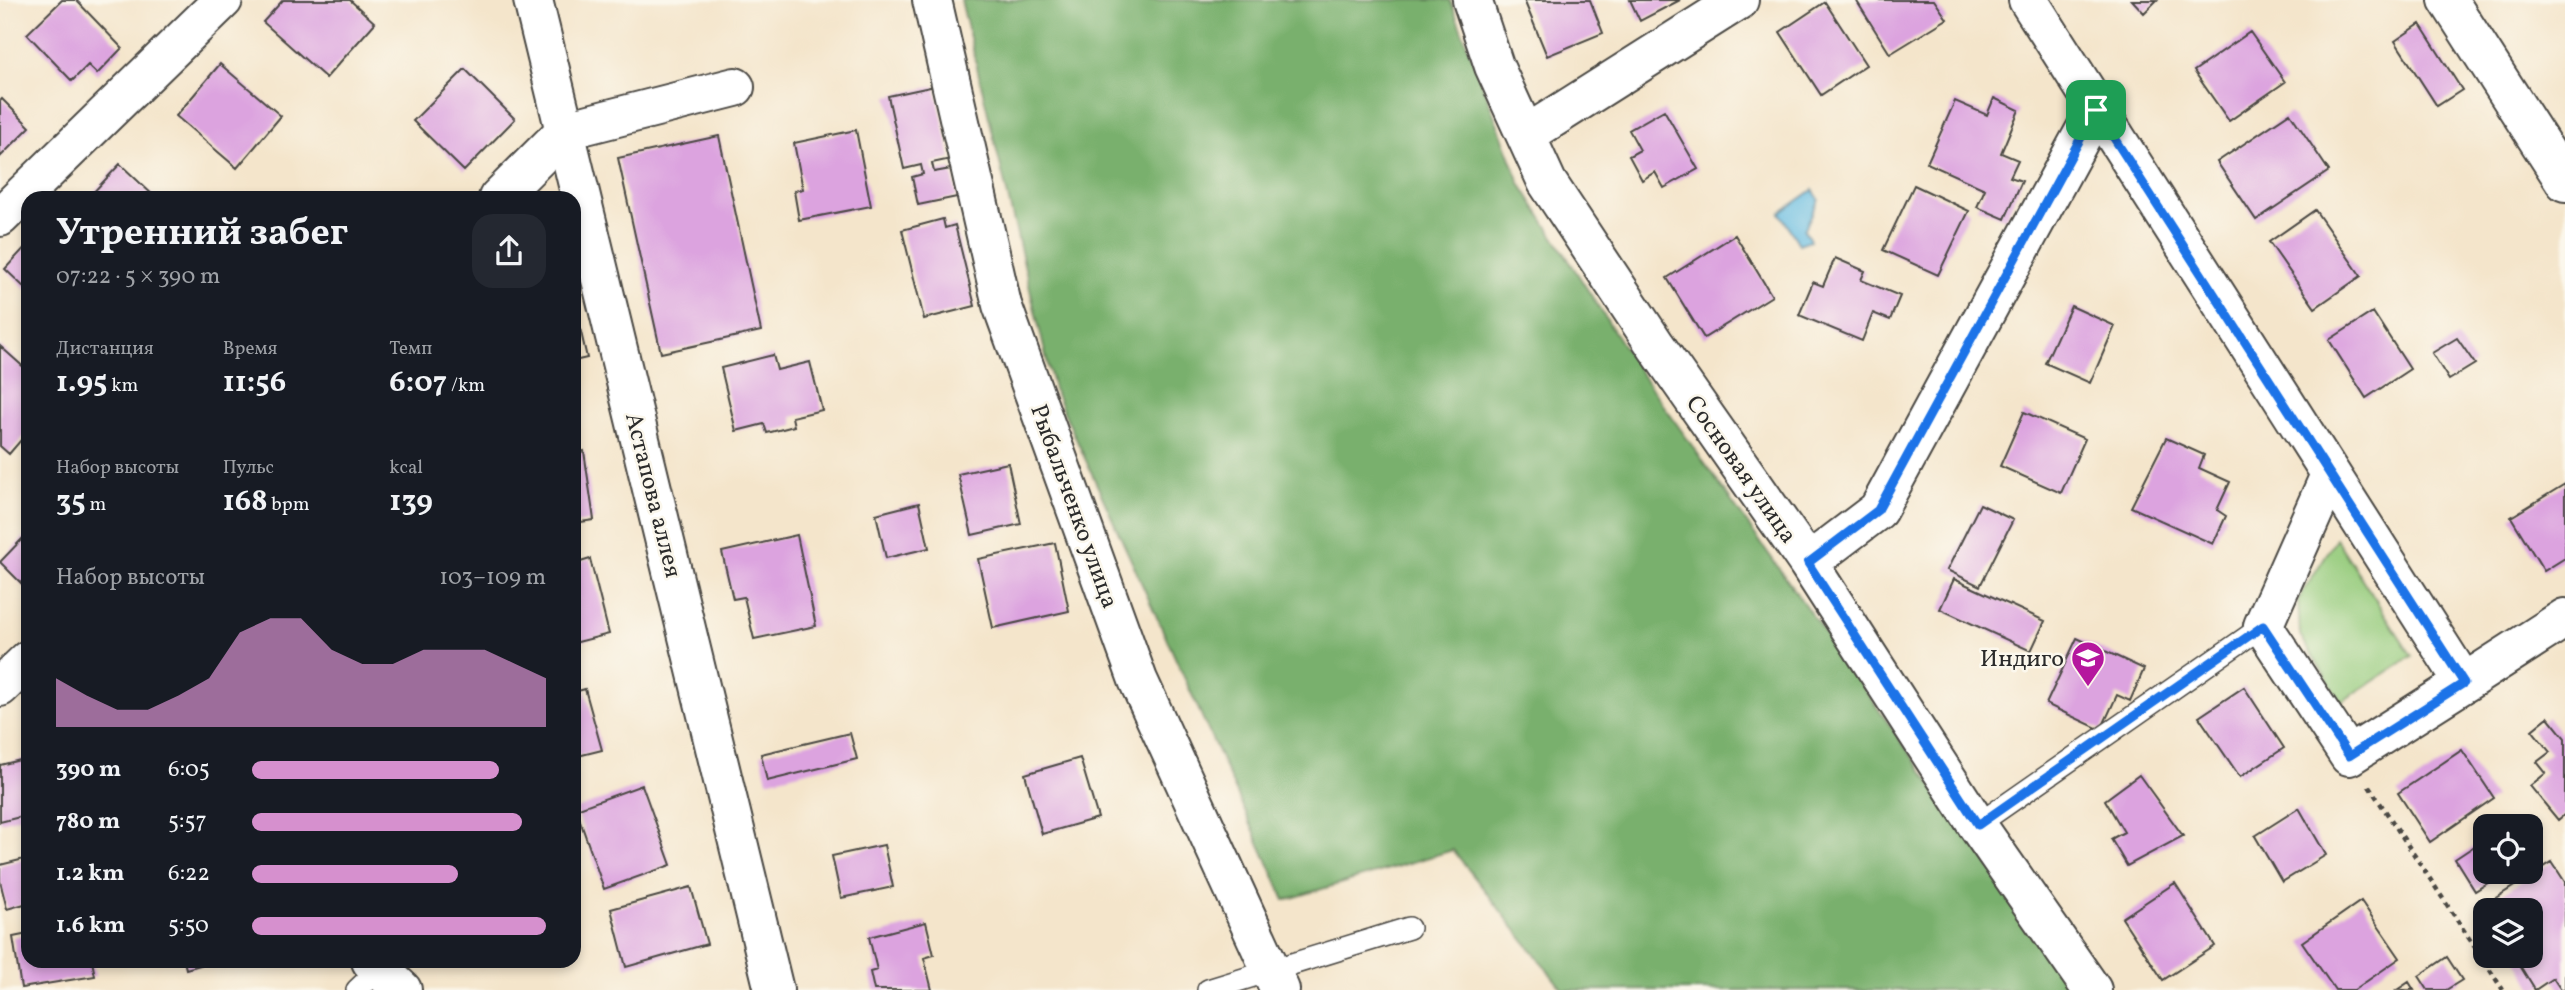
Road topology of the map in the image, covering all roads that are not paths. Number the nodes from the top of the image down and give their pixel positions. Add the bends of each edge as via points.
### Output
1 (223, 0) edge
2 (533, 0) edge
3 (932, 0) edge
4 (1472, 0) edge
5 (1739, 0) edge
6 (2028, 0) edge
7 (2448, 0) edge
8 (735, 87) dead end
9 (2096, 110) junction
10 (566, 130) junction
11 (1526, 135) junction
12 (2565, 182) edge
13 (27, 191) edge
14 (505, 191) edge
15 (581, 191) edge
16 (581, 192) edge
17 (21, 197) edge
18 (0, 217) edge
19 (2330, 475) junction
20 (1808, 563) junction
21 (2565, 618) edge
22 (2263, 626) junction
23 (21, 667) edge
24 (2464, 683) junction
25 (0, 687) edge
26 (1978, 825) junction
27 (1409, 928) dead end
28 (1276, 981) edge
29 (774, 990) edge
30 (1208, 990) edge
31 (2092, 990) edge

1 - 13 street
2 - 10 street, Астапова аллея
3 - 28 street, Рыбальченко улица via 1002,305 1138,680
4 - 11 street, Сосновая улица via 1494,66
5 - 11 street
6 - 9 street
7 - 12 street
8 - 10 street
9 - 19 street
9 - 20 street via 1878,510
10 - 14 street
10 - 15 street, Астапова аллея
11 - 20 street, Сосновая улица via 1547,182
16 - 29 street, Астапова аллея
17 - 18 street
19 - 22 street
19 - 24 street
20 - 26 street, Сосновая улица
21 - 24 street
22 - 24 street via 2349,756
22 - 26 lane
23 - 25 street
26 - 31 street, Сосновая улица
27 - 28 lane
28 - 30 lane

